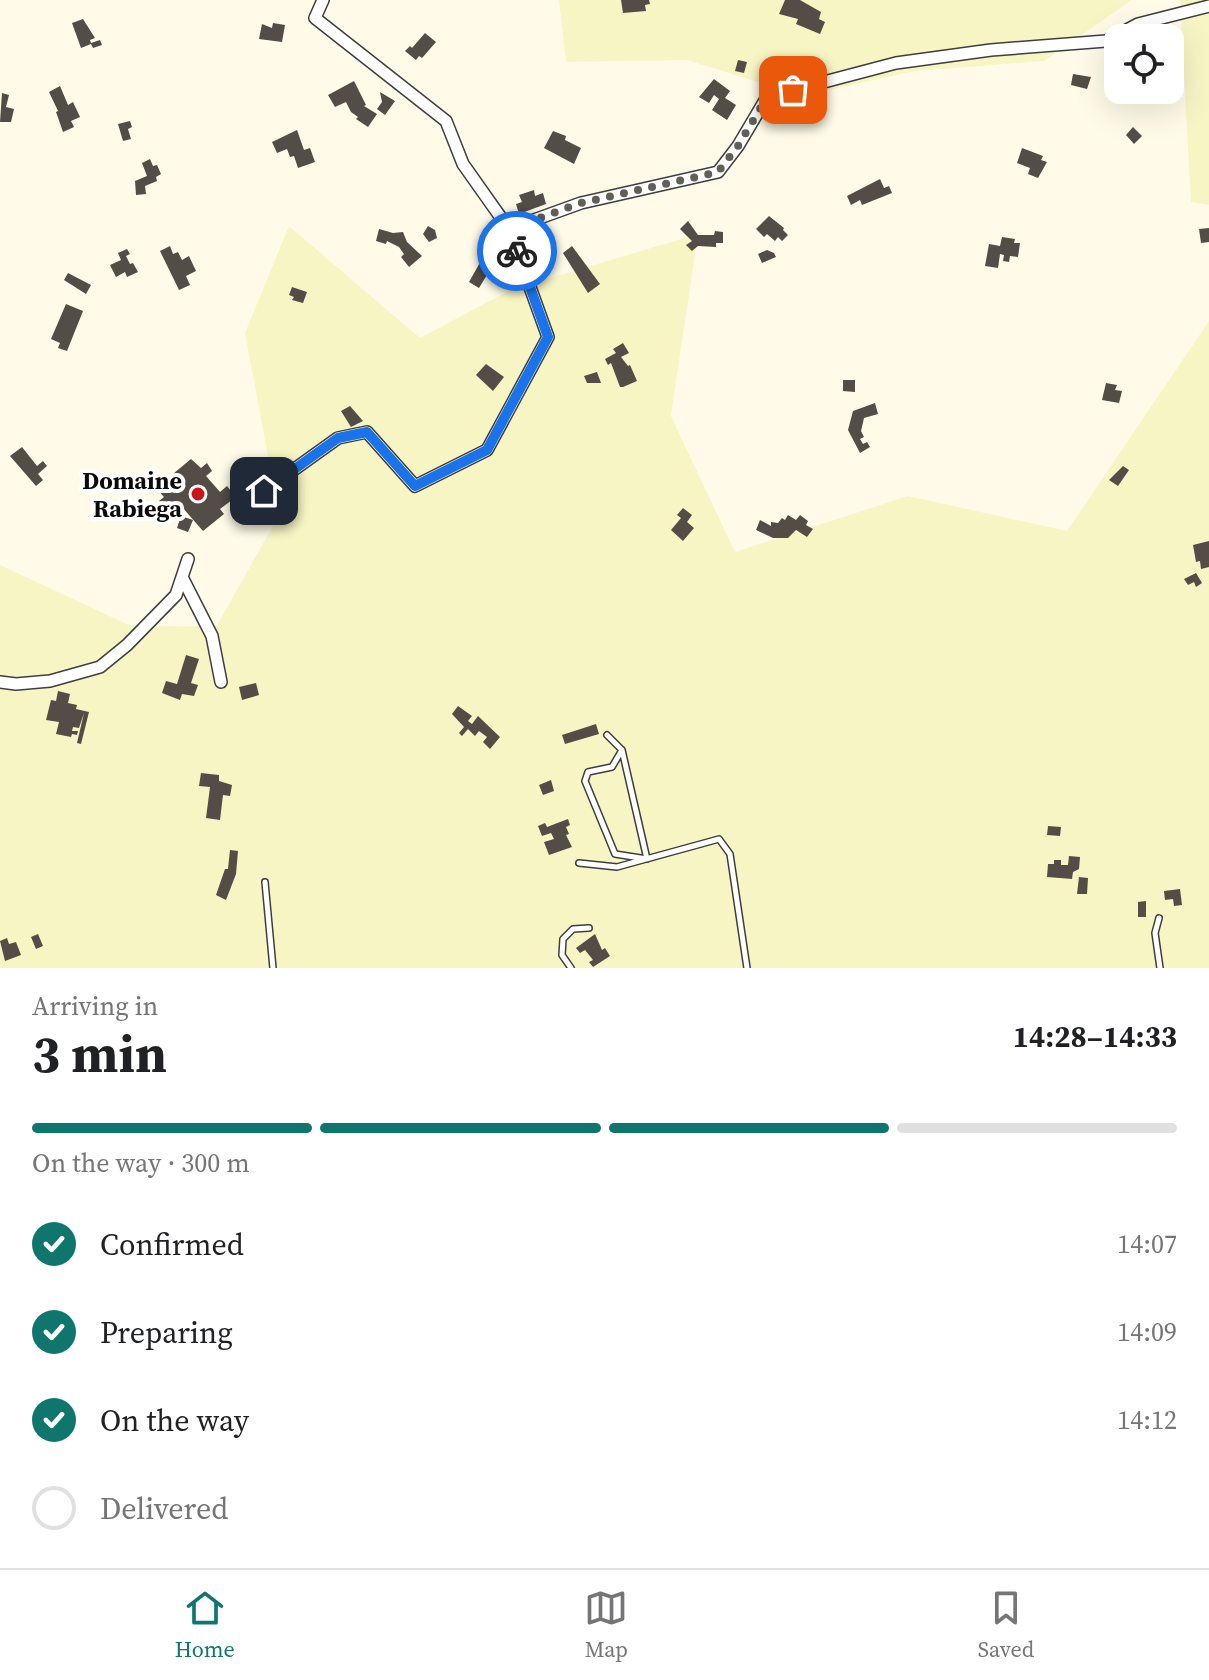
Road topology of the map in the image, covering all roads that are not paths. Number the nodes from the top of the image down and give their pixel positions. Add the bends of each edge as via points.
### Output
1 (323, 0) edge
2 (1209, 6) edge
3 (509, 229) junction
4 (264, 491) dead end
5 (188, 559) dead end
6 (182, 577) junction
7 (0, 682) edge
8 (221, 682) dead end
9 (607, 735) dead end
10 (622, 750) junction
11 (647, 859) junction
12 (579, 863) dead end
13 (265, 882) dead end
14 (1159, 918) dead end
15 (589, 928) dead end
16 (273, 968) edge
17 (571, 968) edge
18 (747, 968) edge
19 (1160, 968) edge

1 - 3 street via 315,18 446,121 463,164
2 - 3 street via 1138,24 1106,41 896,63 767,97 718,172 581,203
3 - 4 street via 548,337 487,450 415,486 367,432 338,438
5 - 6 street
6 - 7 street via 176,595 100,667 50,681
6 - 8 street via 212,636
9 - 10 lane
10 - 11 lane
10 - 11 lane via 612,767 588,772 585,781 615,854
11 - 12 lane via 617,867
11 - 18 lane via 719,839 730,854
13 - 16 lane
14 - 19 lane via 1155,933
15 - 17 lane via 573,929 563,939 562,955

